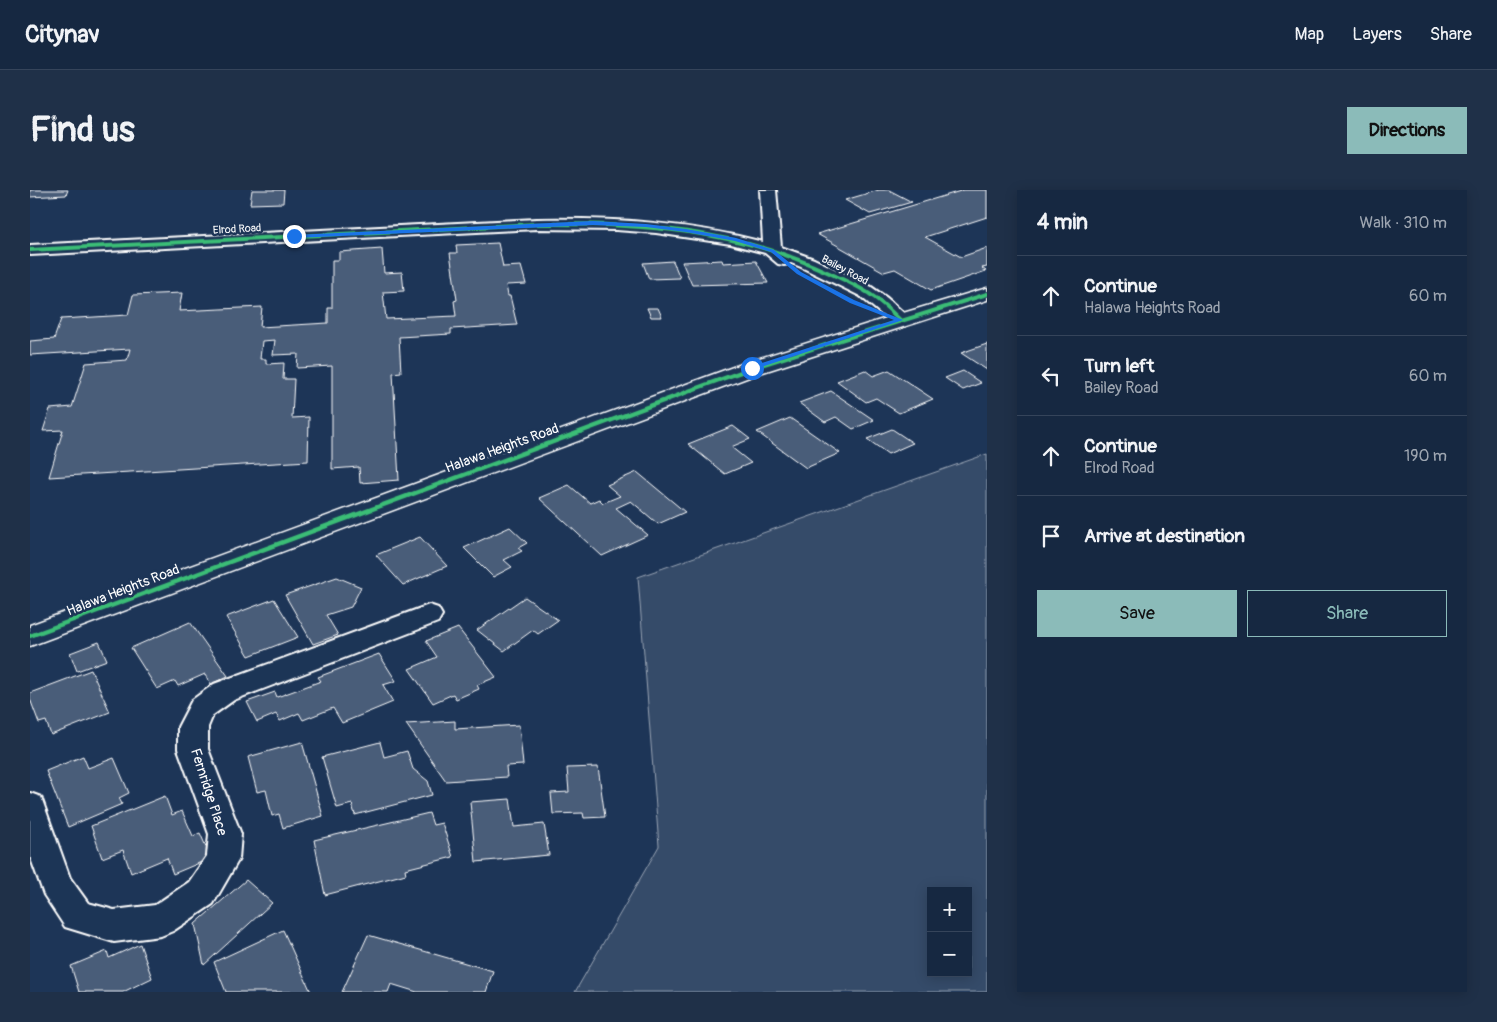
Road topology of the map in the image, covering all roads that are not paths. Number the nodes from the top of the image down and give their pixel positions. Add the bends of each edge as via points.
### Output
1 (768, 190) edge
2 (30, 250) edge
3 (772, 251) junction
4 (987, 294) edge
5 (900, 320) junction
6 (429, 615) dead end
7 (30, 636) edge
8 (30, 806) edge

1 - 3 street
2 - 3 street, Elrod Road via 593,223 686,230
3 - 5 street, Bailey Road via 799,273 852,301
4 - 5 street, Halawa Heights Road
5 - 7 street, Halawa Heights Road via 752,368
6 - 8 street, Fernridge Place via 224,692 202,708 193,727 193,749 225,834 223,858 201,892 161,920 114,926 76,916 56,885

